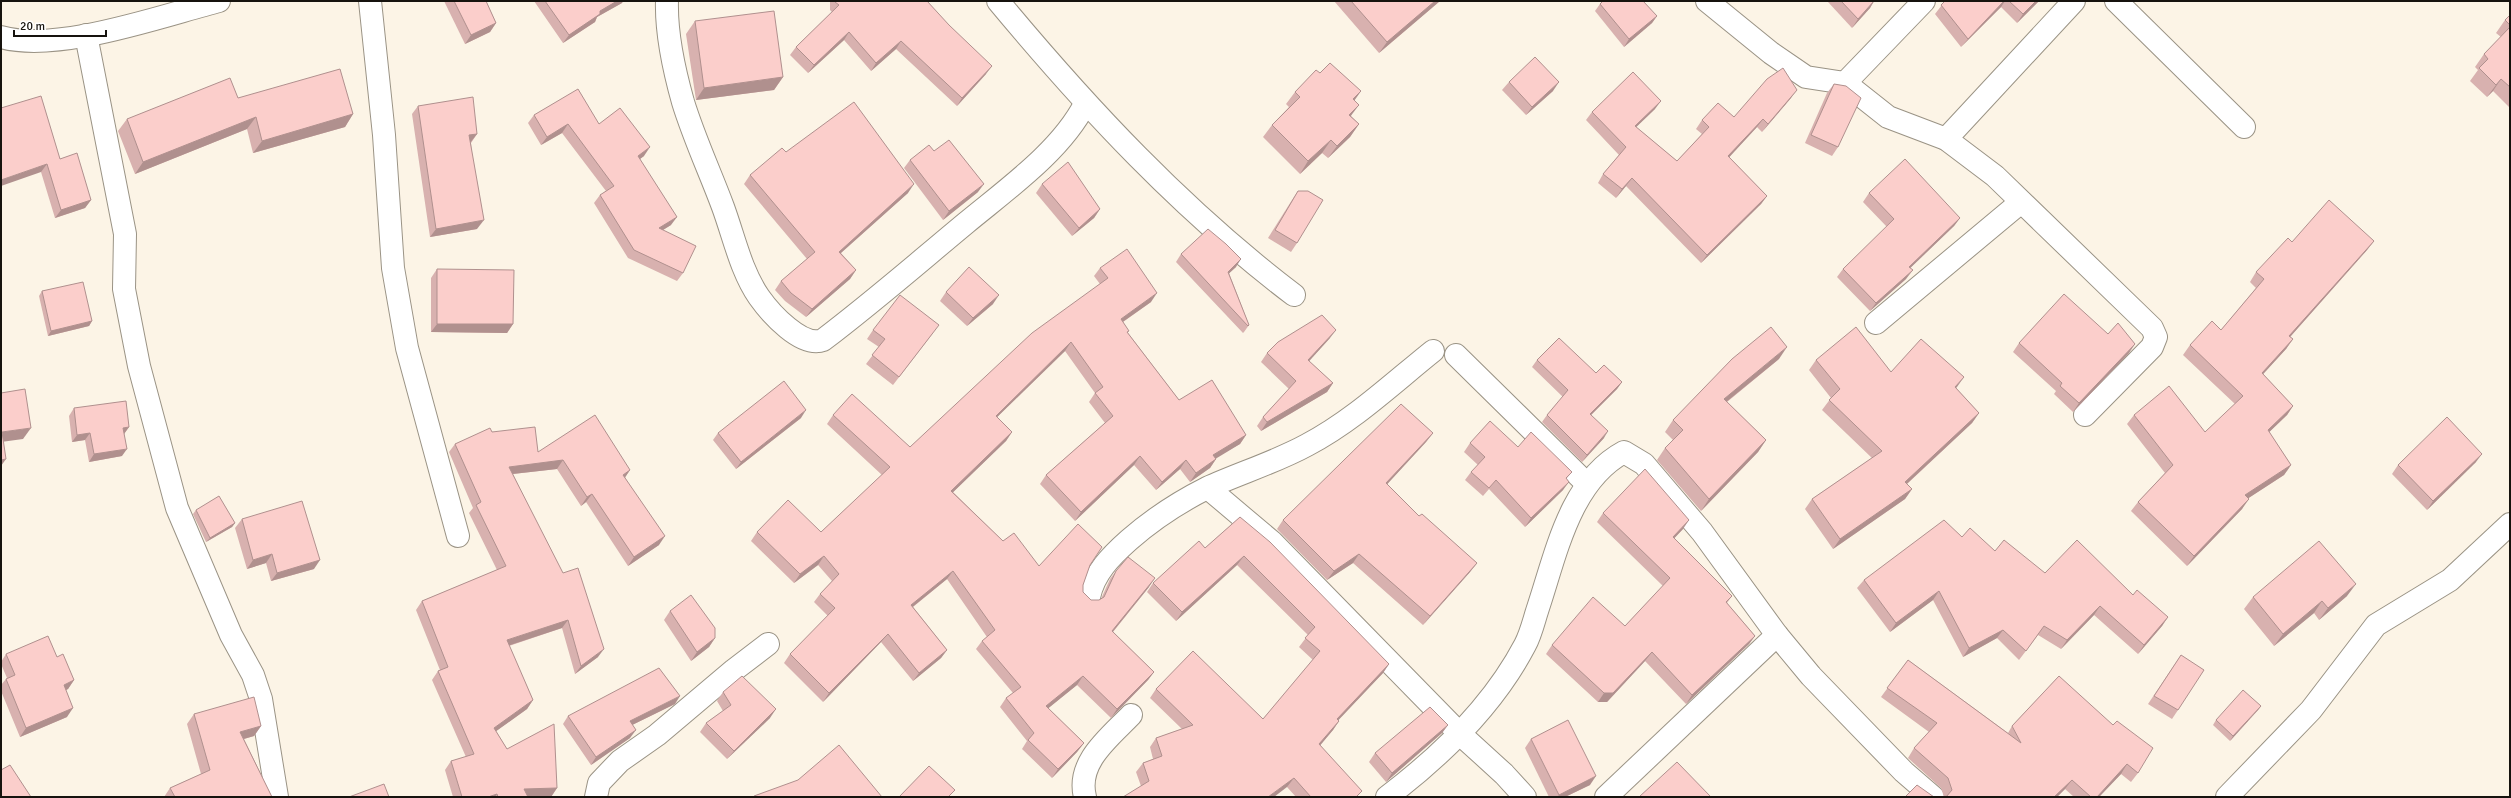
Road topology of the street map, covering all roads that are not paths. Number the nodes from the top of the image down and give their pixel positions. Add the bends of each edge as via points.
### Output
1 (219, 1) edge
2 (370, 1) edge
3 (667, 1) edge
4 (998, 1) edge
5 (1707, 1) edge
6 (1924, 1) edge
7 (2074, 1) edge
8 (2116, 1) edge
9 (86, 35) junction
10 (1, 37) edge
11 (1846, 83) junction
12 (1085, 104) junction
13 (2244, 127) dead end
14 (1946, 139) junction
15 (2021, 202) junction
16 (1294, 295) dead end
17 (1876, 323) dead end
18 (1433, 351) dead end
19 (1456, 355) dead end
20 (2085, 415) dead end
21 (1587, 484) junction
22 (1208, 488) junction
23 (2510, 524) edge
24 (458, 536) dead end
25 (1089, 598) edge
26 (1777, 635) junction
27 (768, 644) dead end
28 (1131, 714) dead end
29 (1460, 734) junction
30 (277, 797) edge
31 (596, 797) edge
32 (1085, 797) edge
33 (1387, 797) edge
34 (1525, 797) edge
35 (1606, 797) edge
36 (1933, 797) edge
37 (2227, 797) edge

1 - 9 street
2 - 24 street via 384,134 393,268 407,348
3 - 12 street via 672,53 683,102 745,270 760,298 785,325 809,342 823,340 988,204 1061,140 1076,122
4 - 12 street
5 - 11 street via 1771,53 1806,77
6 - 11 street
7 - 14 street
8 - 13 street
9 - 10 street via 45,41
9 - 30 street via 125,234 124,289 139,366 177,508 231,636 253,675 261,699
11 - 14 street via 1888,117
12 - 16 street via 1155,175 1253,264
14 - 15 street via 1995,176
15 - 17 street
15 - 20 street via 2152,328 2156,337 2152,347
18 - 22 street via 1337,427 1319,438
19 - 21 street
21 - 26 street via 1612,459 1624,452 1644,464 1702,532
21 - 29 street via 1566,525 1526,644 1506,675
22 - 25 street via 1157,517 1116,551 1092,584
22 - 29 street via 1272,542
23 - 37 street via 2450,580 2376,625 2311,710
26 - 35 street
26 - 36 street via 1811,676 1904,772
27 - 31 street via 657,735 620,761 599,783
28 - 32 street via 1091,756 1082,785
29 - 33 street
29 - 34 street

